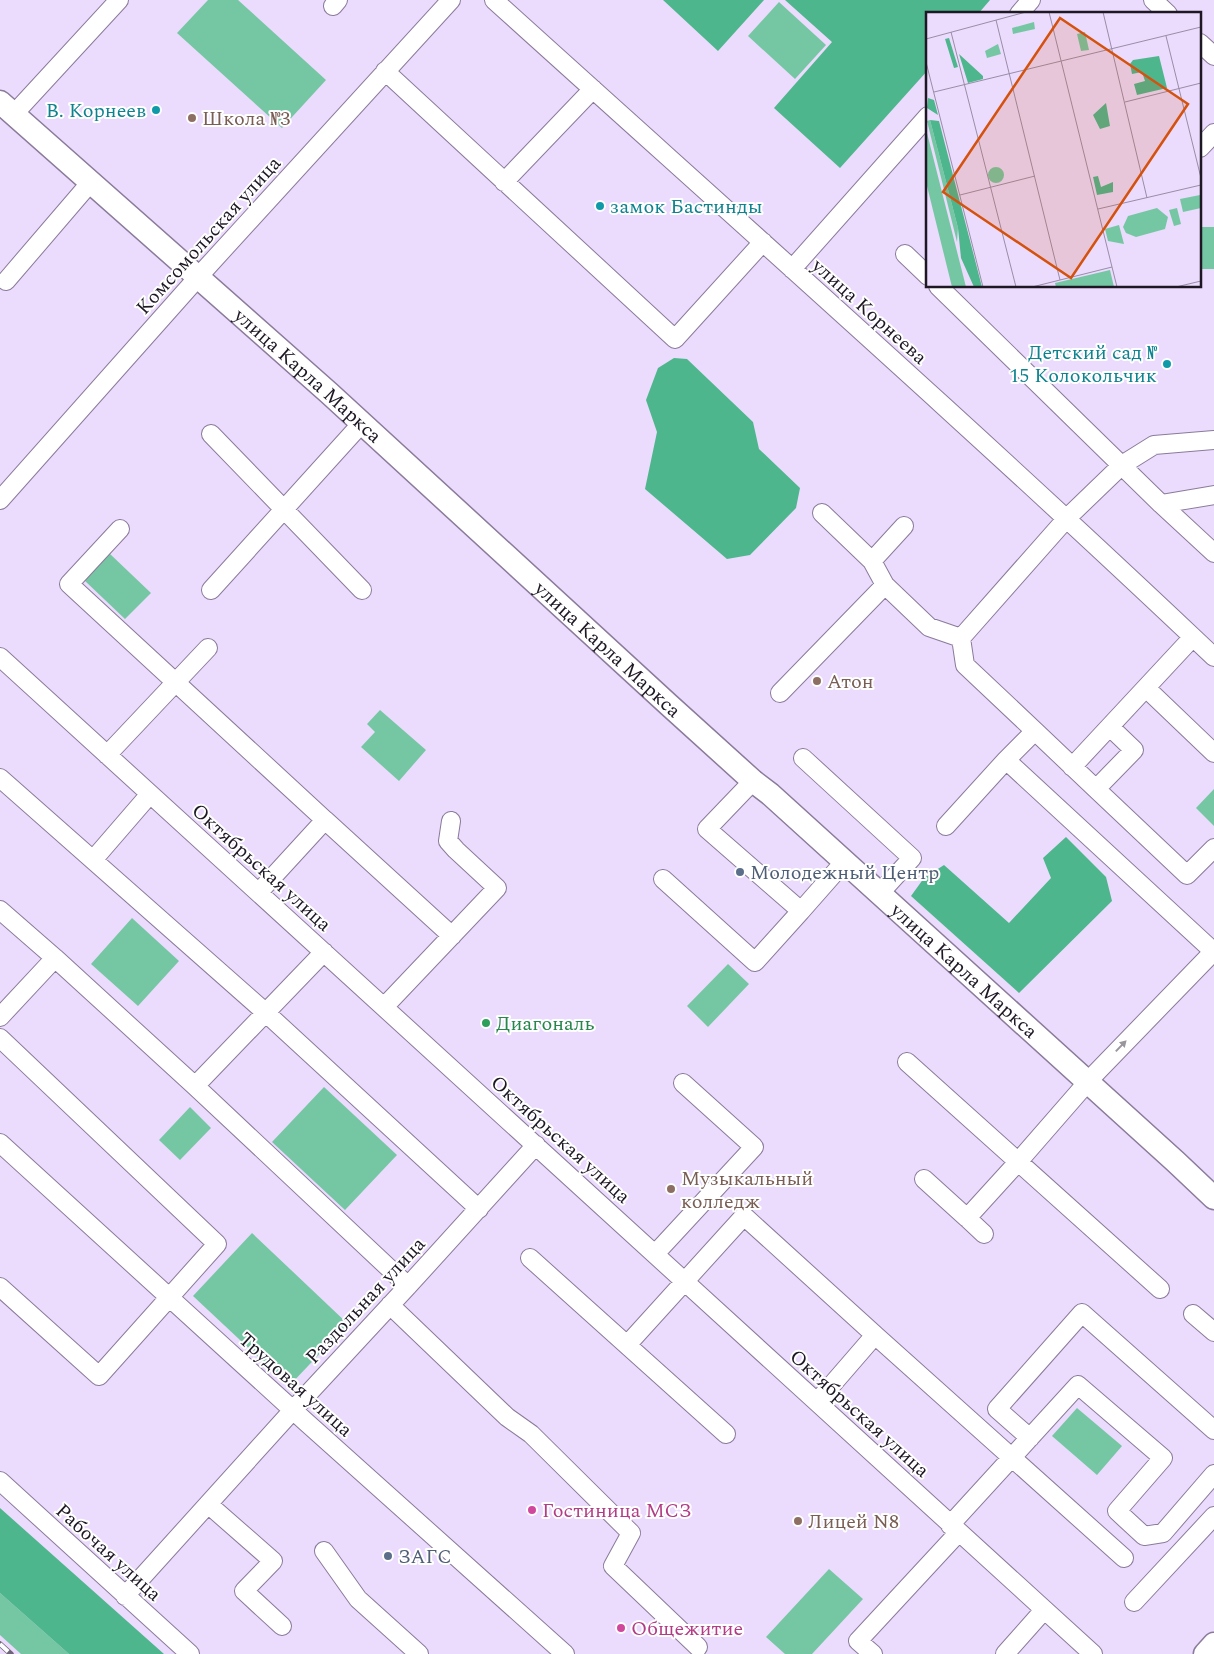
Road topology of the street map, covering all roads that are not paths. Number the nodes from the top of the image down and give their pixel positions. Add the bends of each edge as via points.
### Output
1 (119, 0) edge
2 (450, 0) edge
3 (494, 0) edge
4 (1031, 0) edge
5 (1153, 0) edge
6 (1021, 12) edge
7 (1166, 12) edge
8 (1202, 45) edge
9 (1214, 56) edge
10 (385, 71) junction
11 (593, 89) junction
12 (7, 108) edge
13 (926, 118) edge
14 (1214, 133) edge
15 (1202, 146) edge
16 (504, 182) junction
17 (90, 183) junction
18 (763, 242) junction
19 (905, 254) dead end
20 (792, 269) junction
21 (926, 274) edge
22 (198, 277) junction
23 (6, 281) dead end
24 (940, 288) edge
25 (362, 423) junction
26 (211, 434) dead end
27 (1214, 440) edge
28 (1122, 465) junction
29 (1214, 496) edge
30 (0, 500) edge
31 (1161, 504) junction
32 (284, 510) junction
33 (822, 513) dead end
34 (1067, 518) junction
35 (904, 526) dead end
36 (120, 529) dead end
37 (1214, 553) edge
38 (872, 560) junction
39 (885, 585) junction
40 (211, 590) dead end
41 (362, 590) dead end
42 (1193, 637) junction
43 (960, 638) junction
44 (208, 648) dead end
45 (0, 657) edge
46 (1214, 657) edge
47 (175, 682) junction
48 (1146, 688) junction
49 (780, 693) dead end
50 (1110, 727) junction
51 (1035, 731) junction
52 (1214, 752) edge
53 (107, 755) junction
54 (804, 758) dead end
55 (1006, 760) junction
56 (1072, 767) junction
57 (0, 778) edge
58 (753, 781) junction
59 (1096, 789) junction
60 (150, 794) junction
61 (325, 820) junction
62 (451, 821) dead end
63 (946, 826) dead end
64 (1214, 848) edge
65 (93, 860) junction
66 (845, 861) junction
67 (663, 878) dead end
68 (259, 892) junction
69 (880, 893) junction
70 (0, 910) edge
71 (801, 911) junction
72 (452, 936) junction
73 (324, 952) junction
74 (1214, 952) edge
75 (55, 958) junction
76 (384, 1007) junction
77 (265, 1012) junction
78 (0, 1017) edge
79 (0, 1038) edge
80 (907, 1062) dead end
81 (1088, 1082) junction
82 (683, 1083) dead end
83 (195, 1086) junction
84 (0, 1143) edge
85 (536, 1145) junction
86 (1018, 1162) junction
87 (924, 1179) dead end
88 (1214, 1198) edge
89 (479, 1208) junction
90 (967, 1218) junction
91 (984, 1234) dead end
92 (654, 1254) junction
93 (530, 1258) dead end
94 (685, 1281) junction
95 (408, 1286) junction
96 (0, 1287) edge
97 (1160, 1289) dead end
98 (170, 1298) junction
99 (390, 1305) junction
100 (1194, 1314) dead end
101 (1214, 1332) edge
102 (875, 1334) junction
103 (627, 1345) junction
104 (817, 1402) junction
105 (292, 1410) junction
106 (1214, 1430) edge
107 (726, 1434) dead end
108 (1030, 1438) junction
109 (1012, 1458) junction
110 (1214, 1474) edge
111 (0, 1481) edge
112 (208, 1504) junction
113 (1214, 1516) edge
114 (955, 1528) junction
115 (324, 1552) dead end
116 (1124, 1558) dead end
117 (125, 1596) junction
118 (1134, 1602) dead end
119 (1044, 1610) junction
120 (282, 1626) dead end
121 (1214, 1644) edge
122 (698, 1647) dead end
123 (190, 1654) edge
124 (419, 1654) edge
125 (565, 1654) edge
126 (872, 1654) edge
127 (1005, 1654) edge
128 (1093, 1654) edge
129 (1205, 1654) edge

1 - 12 street
2 - 10 street, Комсомольская улица
3 - 11 street, улица Корнеева
4 - 6 street
5 - 7 street
8 - 9 street
10 - 16 street
10 - 22 street, Комсомольская улица
11 - 16 street
11 - 18 street, улица Корнеева
12 - 17 main road, улица Карла Маркса
13 - 20 street
14 - 15 street
16 - 18 street via 675,339
17 - 22 main road, улица Карла Маркса
17 - 23 street
18 - 20 street, улица Корнеева
19 - 21 street
20 - 34 street, улица Корнеева
22 - 25 main road, улица Карла Маркса
22 - 30 street, Комсомольская улица
24 - 28 street
25 - 32 street
25 - 58 main road, улица Карла Маркса
26 - 32 street
27 - 28 street via 1154,445
28 - 31 street
28 - 34 street
29 - 31 street
31 - 37 street
32 - 40 street
32 - 41 street
33 - 38 street
34 - 42 street, улица Корнеева
34 - 43 street
35 - 38 street
36 - 47 street via 69,584
38 - 39 street
39 - 43 street via 928,627
39 - 49 street
42 - 46 street, улица Корнеева
42 - 48 street
43 - 51 street via 965,665
44 - 47 street
45 - 53 street, Октябрьская улица
47 - 53 street
47 - 61 street
48 - 50 street
48 - 52 street
50 - 56 street
50 - 59 street via 1134,750
51 - 55 street
51 - 56 street
53 - 60 street, Октябрьская улица
54 - 69 street via 912,858
55 - 63 street
55 - 74 street
56 - 59 street
57 - 65 street
58 - 66 main road, улица Карла Маркса
58 - 71 street via 707,829
59 - 64 street via 1188,875
60 - 65 street
60 - 68 street, Октябрьская улица
61 - 68 street
61 - 72 street
62 - 72 street via 448,841 497,888
65 - 77 street
66 - 69 main road, улица Карла Маркса
66 - 71 street
67 - 71 street via 755,962
68 - 73 street, Октябрьская улица
69 - 81 main road, улица Карла Маркса
70 - 75 street
72 - 76 street
73 - 76 street, Октябрьская улица
73 - 77 street
81 -> 74 street
75 - 78 street
75 - 83 street
76 - 85 street, Октябрьская улица
77 - 83 street
77 - 89 street
79 - 98 street via 217,1244
80 - 86 street
81 - 86 street
81 - 88 main road, улица Карла Маркса
82 - 92 street via 754,1147
83 - 95 street
84 - 98 street, Трудовая улица
85 - 89 street, Раздольная улица
85 - 92 street, Октябрьская улица
86 - 90 street
86 - 97 street
87 - 90 street
89 - 95 street, Раздольная улица
90 - 91 street
92 - 94 street, Октябрьская улица
93 - 103 street
94 - 102 street via 744,1216
94 - 103 street
94 - 104 street, Октябрьская улица
95 - 99 street, Раздольная улица
96 - 98 street via 99,1376
98 - 105 street, Трудовая улица
99 - 105 street, Раздольная улица
99 - 122 street via 507,1417 530,1434 631,1533 613,1566
100 - 101 street
102 - 104 street
102 - 109 street
103 - 107 street
104 - 114 street, Октябрьская улица
105 - 112 street, Раздольная улица
105 - 125 street, Трудовая улица
106 - 108 street via 1082,1314 996,1409
108 - 109 street
108 - 110 street via 1078,1385 1162,1458 1117,1511 1144,1536 1162,1533
109 - 114 street
109 - 116 street
111 - 117 street, Рабочая улица
112 - 117 street, Раздольная улица
112 - 120 street via 273,1561 244,1592
113 - 118 street
114 - 119 street, Октябрьская улица
114 - 126 street via 858,1641
115 - 124 street via 358,1599
117 - 123 street, Рабочая улица
119 - 127 street
119 - 128 street, Октябрьская улица
121 - 129 main road

